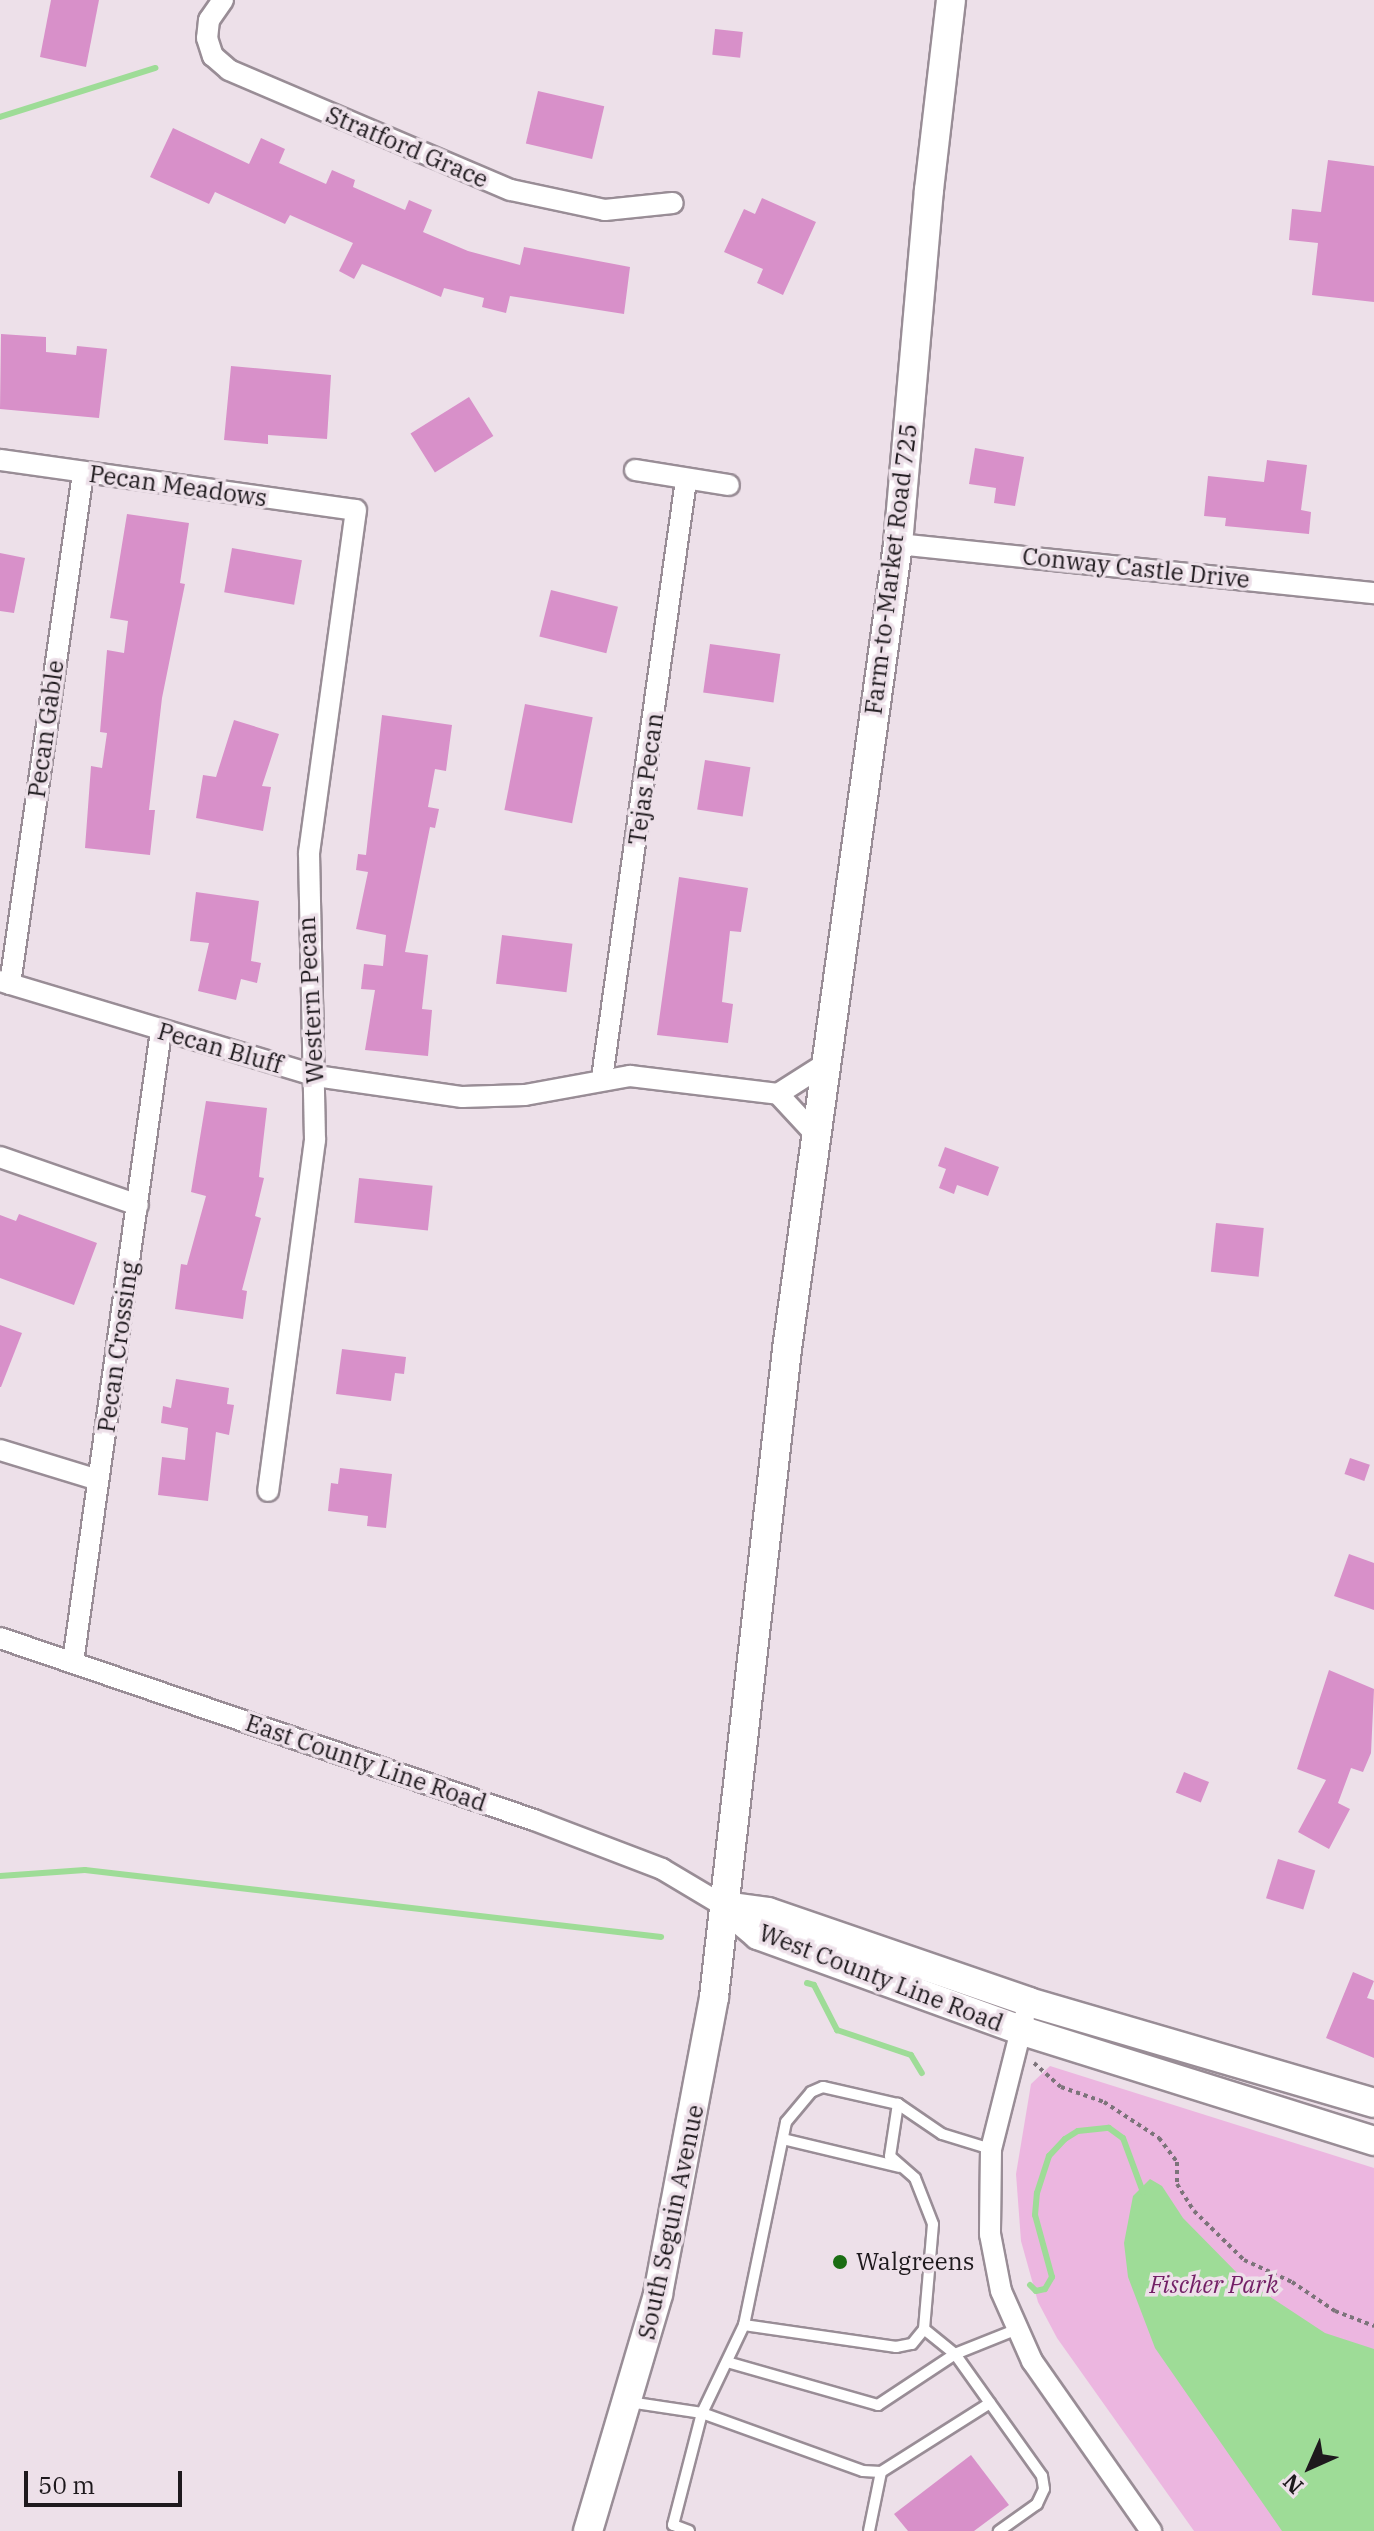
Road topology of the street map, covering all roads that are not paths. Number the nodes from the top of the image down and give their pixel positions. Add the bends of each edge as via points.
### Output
1 (223, 0) edge
2 (951, 0) edge
3 (673, 203) dead end
4 (0, 460) edge
5 (635, 470) dead end
6 (83, 473) junction
7 (686, 480) junction
8 (729, 485) dead end
9 (356, 510) joint
10 (898, 544) junction
11 (1374, 593) edge
12 (5, 982) edge
13 (161, 1031) junction
14 (825, 1064) junction
15 (316, 1076) junction
16 (602, 1078) junction
17 (778, 1094) junction
18 (818, 1137) junction
19 (0, 1157) edge
20 (138, 1205) junction
21 (0, 1450) edge
22 (98, 1480) junction
23 (268, 1491) dead end
24 (0, 1638) edge
25 (73, 1662) junction
26 (724, 1906) junction
27 (1029, 2002) junction
28 (1020, 2030) junction
29 (1374, 2103) edge
30 (898, 2104) junction
31 (783, 2139) junction
32 (1374, 2141) edge
33 (991, 2149) junction
34 (900, 2167) junction
35 (744, 2325) junction
36 (924, 2329) junction
37 (1015, 2330) junction
38 (955, 2354) junction
39 (727, 2362) junction
40 (629, 2402) junction
41 (990, 2403) junction
42 (702, 2413) junction
43 (881, 2472) junction
44 (588, 2531) edge
45 (689, 2531) edge
46 (869, 2531) edge
47 (999, 2531) edge
48 (1151, 2531) edge

1 - 3 street, Stratford Grace via 209,20 207,38 213,56 229,70 511,190 605,210
2 - 10 main road, Farm-to-Market Road 725
4 - 6 street, Pecan Meadows
5 - 7 street
6 - 9 street, Pecan Meadows
6 - 12 street, Pecan Gable
7 - 8 street
7 - 16 street, Tejas Pecan
9 - 15 street, Western Pecan via 309,853 309,1009
10 - 11 street, Conway Castle Drive
10 - 14 main road, Farm-to-Market Road 725
12 - 13 street, Pecan Bluff
13 - 15 street, Pecan Bluff
13 - 20 street, Pecan Crossing
14 - 17 street
14 - 18 main road, Farm-to-Market Road 725
15 - 16 street, Pecan Bluff via 462,1097 525,1095
15 - 23 street, Western Pecan via 310,1198
16 - 17 street, Pecan Bluff via 630,1076
17 - 18 street
18 - 26 main road, South Seguin Avenue via 787,1349
19 - 20 street
20 - 22 street, Pecan Crossing
21 - 22 street
22 - 25 street, Pecan Crossing
24 - 25 street, East County Line Road
25 - 26 street, East County Line Road via 534,1820 662,1869
26 - 27 main road, West County Line Road via 768,1912
26 - 28 main road, West County Line Road via 758,1935
26 - 40 main road, South Seguin Avenue via 694,2124
27 - 28 street
27 - 29 main road, West County Line Road
28 - 32 main road, West County Line Road
28 - 33 street
30 - 31 lane via 823,2087 794,2109
30 - 33 lane via 942,2134
30 - 34 lane via 890,2156
31 - 34 lane
31 - 35 lane
33 - 37 street via 990,2234
34 - 36 lane via 915,2178 933,2224
35 - 36 lane via 896,2347 912,2344
35 - 39 lane
36 - 38 lane
37 - 38 lane
37 - 48 street
38 - 39 lane via 878,2405
38 - 41 lane
39 - 42 lane
40 - 42 lane
40 - 44 main road, South Seguin Avenue
41 - 43 lane
41 - 47 lane via 1042,2476 1044,2489 1037,2504
42 - 43 lane via 863,2471
42 - 45 lane via 673,2525
43 - 46 lane

